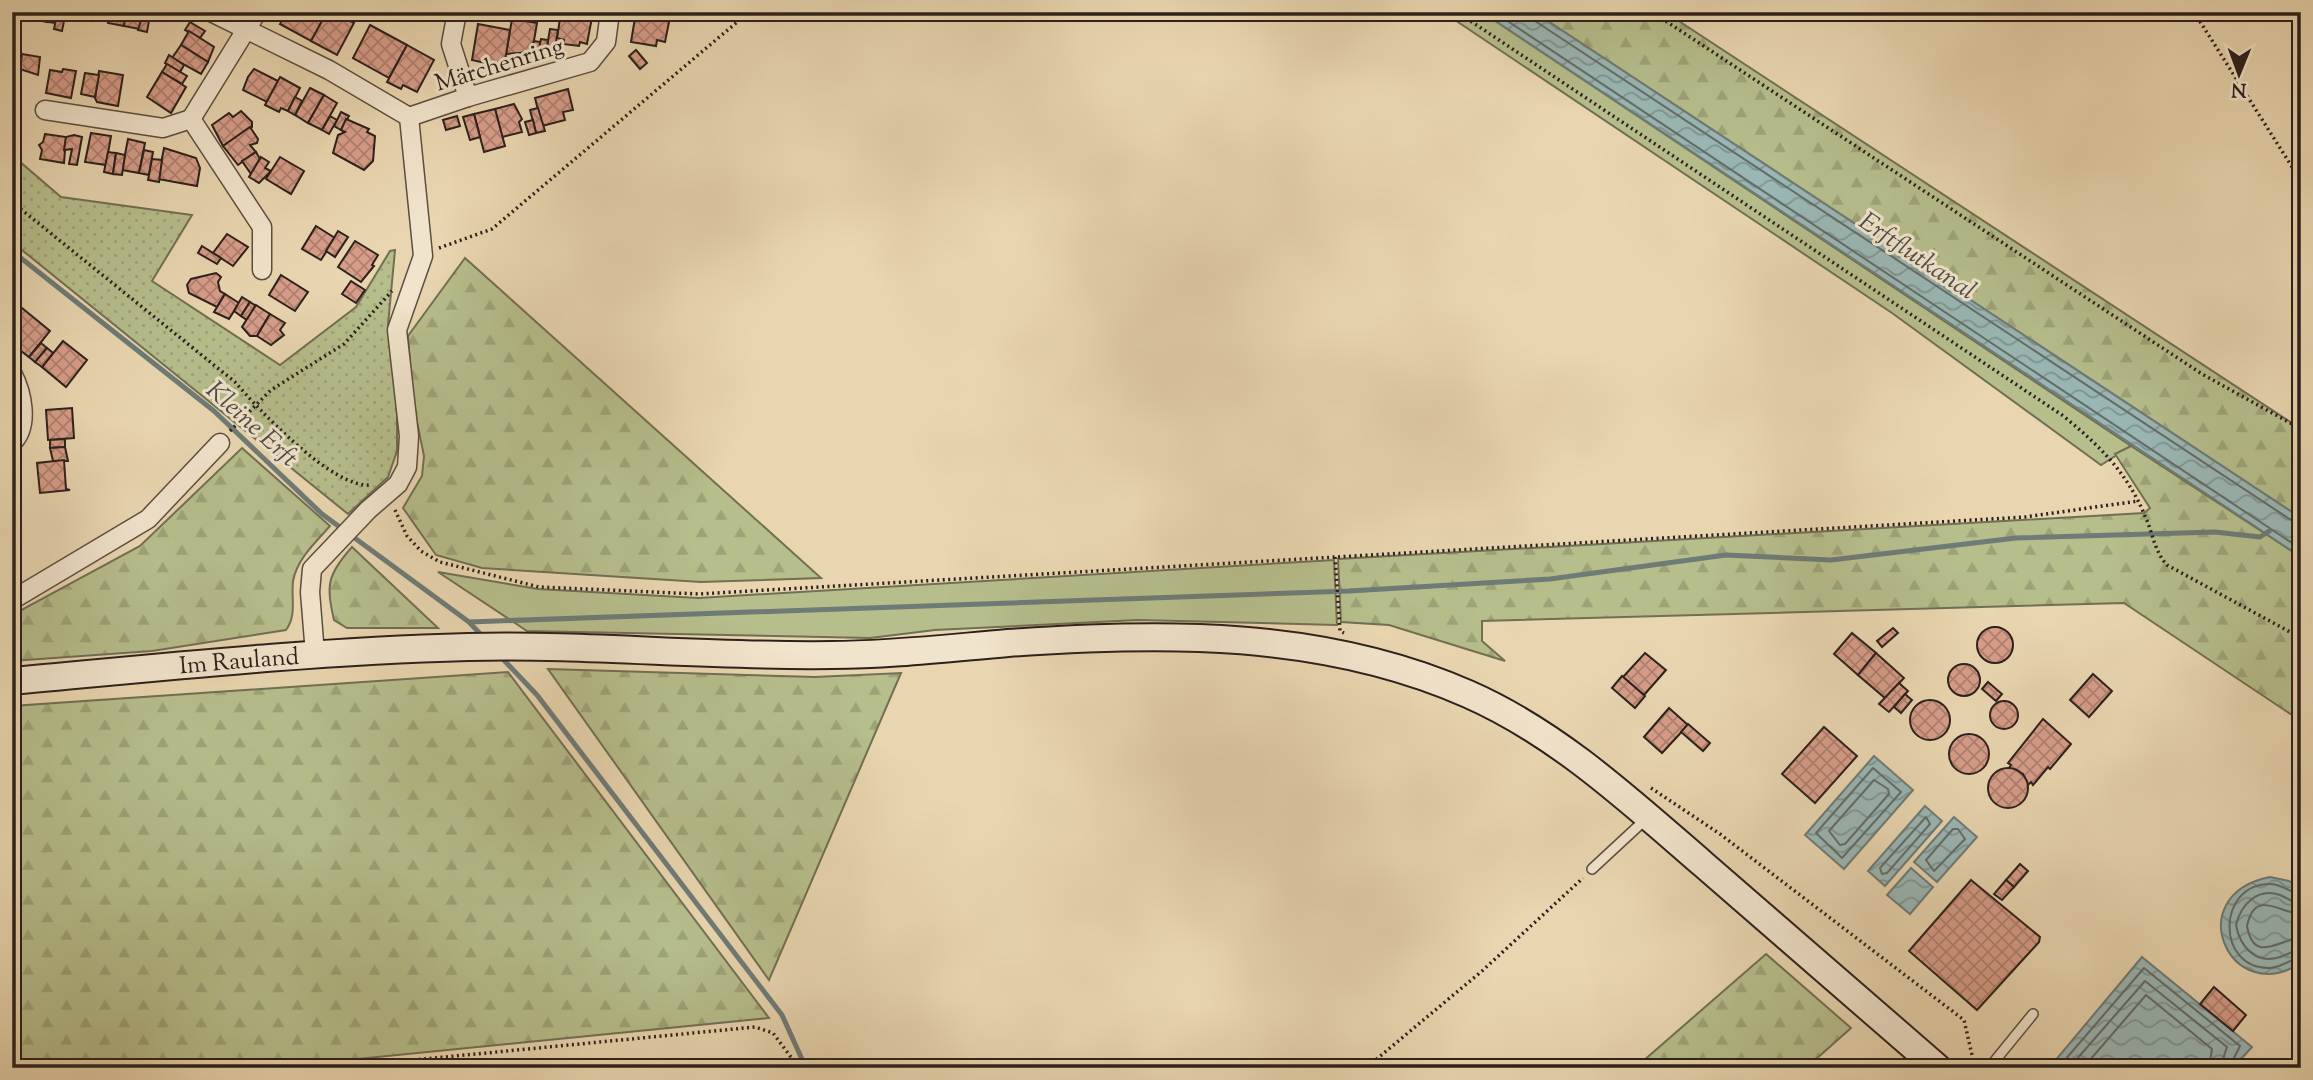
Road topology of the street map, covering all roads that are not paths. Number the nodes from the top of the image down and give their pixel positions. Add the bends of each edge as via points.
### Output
1 (211, 12) edge
2 (257, 12) edge
3 (457, 12) edge
4 (610, 12) edge
5 (244, 31) junction
6 (468, 97) junction
7 (45, 110) dead end
8 (409, 117) junction
9 (191, 119) junction
10 (262, 270) dead end
11 (12, 373) edge
12 (225, 438) road end
13 (12, 443) edge
14 (12, 600) edge
15 (315, 654) junction
16 (12, 681) edge
17 (1648, 817) junction
18 (1592, 869) road end
19 (2032, 1014) dead end
20 (1938, 1068) edge
21 (1989, 1068) edge

1 - 5 street, Märchenring
2 - 5 street
3 - 6 street via 451,44
4 - 6 street, Märchenring via 606,42 590,62
5 - 8 street, Märchenring via 329,70
5 - 9 street
6 - 8 street, Märchenring
7 - 9 street via 163,128
8 - 15 street, Märchenring via 423,256 397,330 407,467 392,490 312,569
9 - 10 street via 262,227
11 - 13 street via 19,386 23,417 18,438
12 - 14 street via 148,519
15 - 16 street, Im Rauland
15 - 17 street, Im Rauland via 543,646 836,656 1096,638 1182,637 1285,645 1381,663 1471,695 1555,744
17 - 18 lane
17 - 20 street, Im Rauland
19 - 21 lane

